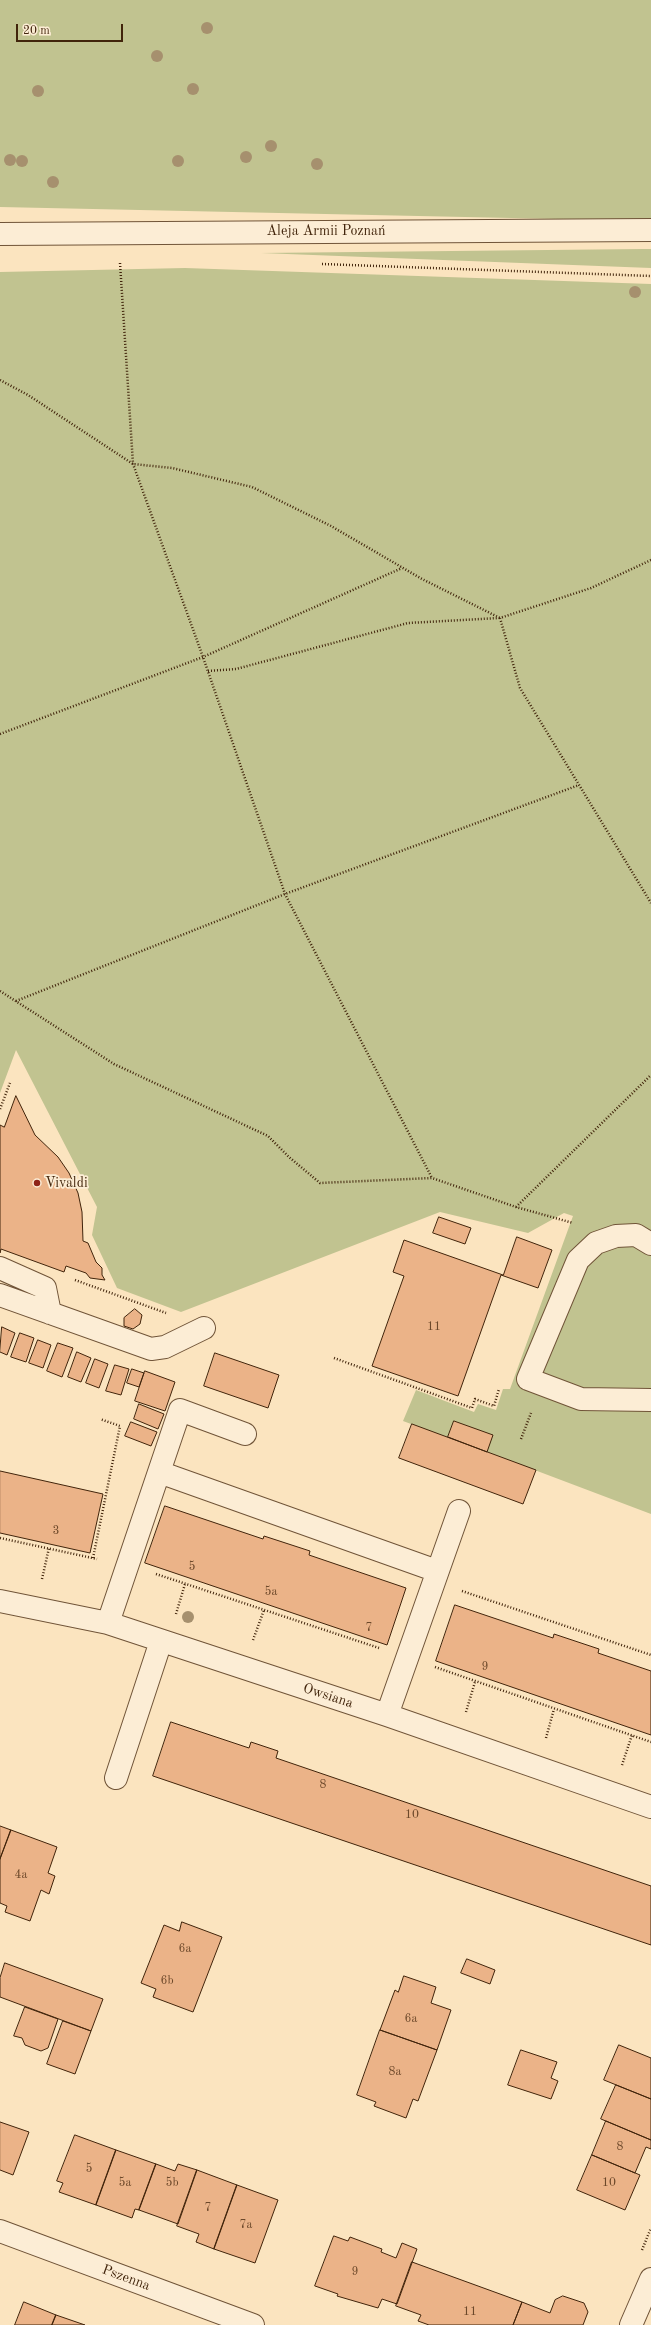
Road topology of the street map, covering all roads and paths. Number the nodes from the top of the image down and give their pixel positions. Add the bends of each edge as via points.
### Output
1 (651, 230) edge
2 (0, 234) edge
3 (113, 262) dead end
4 (120, 262) junction
5 (128, 262) dead end
6 (316, 264) dead end
7 (651, 276) edge
8 (0, 380) edge
9 (133, 464) junction
10 (651, 560) edge
11 (402, 568) junction
12 (500, 618) junction
13 (203, 657) junction
14 (208, 671) junction
15 (0, 734) edge
16 (579, 785) junction
17 (285, 894) junction
18 (651, 903) edge
19 (0, 991) edge
20 (16, 1001) junction
21 (651, 1075) edge
22 (10, 1083) dead end
23 (0, 1109) edge
24 (432, 1178) junction
25 (516, 1207) junction
26 (581, 1225) dead end
27 (651, 1244) edge
28 (0, 1268) edge
29 (74, 1280) dead end
30 (0, 1295) edge
31 (50, 1313) junction
32 (169, 1314) dead end
33 (204, 1328) dead end
34 (334, 1358) dead end
35 (501, 1384) dead end
36 (651, 1400) edge
37 (534, 1408) dead end
38 (100, 1419) dead end
39 (245, 1434) dead end
40 (521, 1439) dead end
41 (160, 1472) junction
42 (459, 1511) dead end
43 (0, 1538) edge
44 (49, 1548) junction
45 (93, 1558) junction
46 (127, 1564) junction
47 (436, 1576) junction
48 (41, 1583) dead end
49 (185, 1584) junction
50 (0, 1601) edge
51 (264, 1610) junction
52 (175, 1618) dead end
53 (108, 1623) junction
54 (161, 1641) junction
55 (252, 1644) dead end
56 (651, 1655) edge
57 (407, 1658) junction
58 (475, 1682) junction
59 (554, 1710) junction
60 (387, 1715) junction
61 (464, 1716) dead end
62 (632, 1735) junction
63 (651, 1742) edge
64 (544, 1743) dead end
65 (621, 1769) dead end
66 (116, 1778) dead end
67 (651, 1806) edge
68 (0, 2231) edge
69 (650, 2286) edge
70 (253, 2325) edge
71 (632, 2325) edge

1 - 2 street, Aleja Armii Poznań
3 - 4 path
4 - 5 path
4 - 9 path
6 - 7 path
8 - 9 path
9 - 11 path via 172,468 252,487 331,526
9 - 13 path
10 - 12 path via 591,588
11 - 12 path
11 - 13 path
12 - 14 path via 408,623 236,669
12 - 16 path via 520,688
13 - 14 path
13 - 15 path
14 - 17 path
16 - 17 path
16 - 18 path
17 - 20 path
17 - 24 path
19 - 20 path
20 - 24 path via 114,1064 268,1136 320,1183
21 - 25 path
22 - 23 path
24 - 25 path
25 - 26 path
27 - 36 street via 636,1235 616,1236 596,1243 578,1260 528,1379 581,1399
28 - 31 street via 45,1288
29 - 32 path
30 - 31 street
31 - 33 street via 151,1349 165,1347
34 - 35 path via 472,1408 475,1399 494,1406
37 - 40 path
38 - 45 path via 120,1426
39 - 41 street via 180,1410
41 - 46 street
41 - 47 street
42 - 47 street
43 - 44 path
44 - 45 path
44 - 48 path
45 - 46 path
46 - 49 path
46 - 53 street
47 - 56 path
47 - 57 street
49 - 51 path
49 - 52 path
50 - 53 street, Owsiana
51 - 55 path
51 - 57 path
53 - 54 street, Owsiana
54 - 60 street, Owsiana
54 - 66 street
57 - 58 path
57 - 60 street
58 - 59 path
58 - 61 path
59 - 62 path
59 - 64 path
60 - 67 street, Owsiana
62 - 63 path
62 - 65 path
68 - 70 street, Pszenna
69 - 71 street

